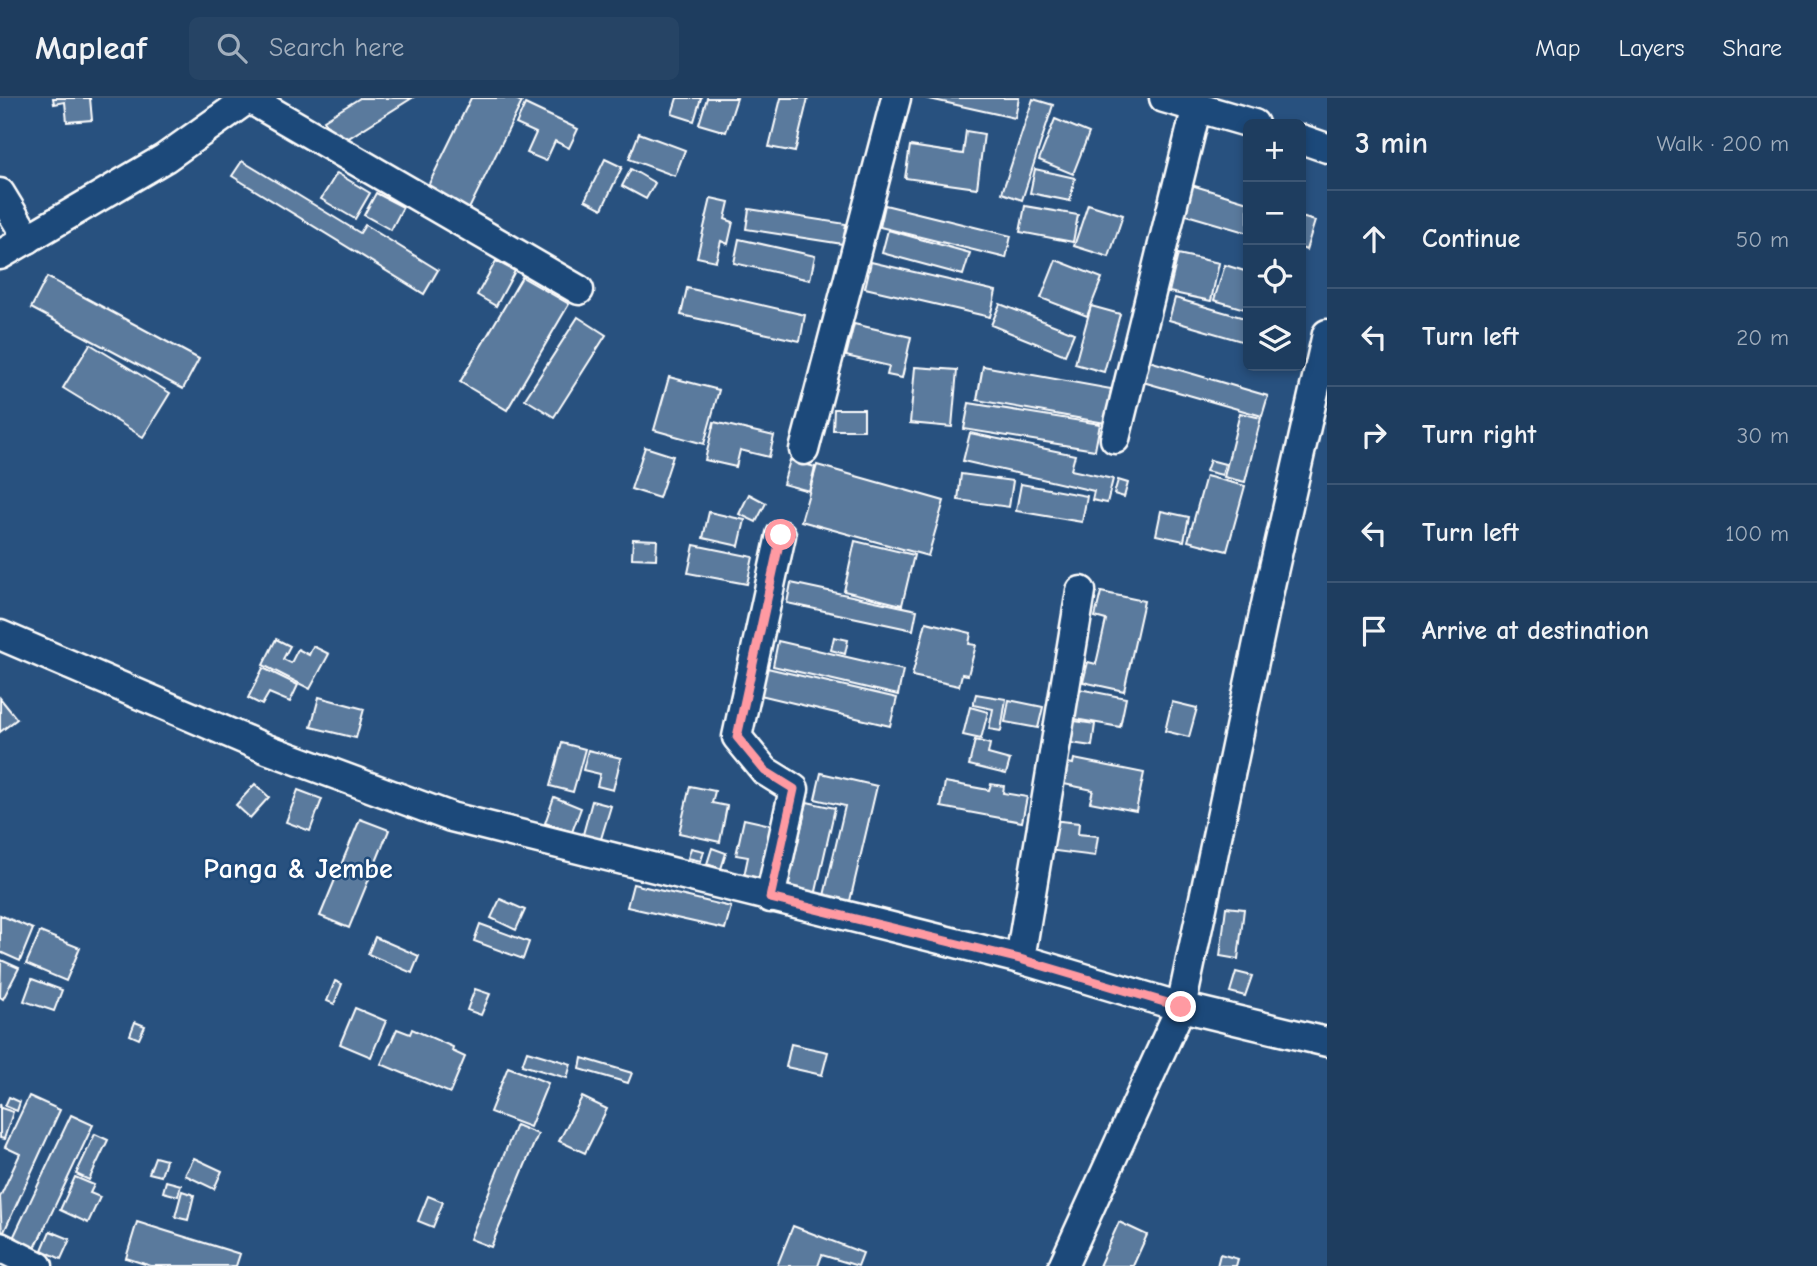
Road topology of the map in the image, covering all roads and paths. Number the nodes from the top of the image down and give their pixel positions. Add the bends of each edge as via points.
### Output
1 (248, 98) edge
2 (896, 98) edge
3 (1164, 98) edge
4 (1197, 106) junction
5 (1243, 121) edge
6 (1306, 141) edge
7 (1327, 148) edge
8 (0, 193) edge
9 (28, 239) junction
10 (0, 255) edge
11 (579, 290) dead end
12 (1327, 334) edge
13 (1115, 439) dead end
14 (804, 450) dead end
15 (781, 535) dead end
16 (1081, 591) dead end
17 (0, 635) edge
18 (770, 898) junction
19 (1020, 959) junction
20 (1181, 1007) junction
21 (1327, 1042) edge
22 (0, 1247) edge
23 (38, 1266) edge
24 (1063, 1266) edge

1 - 9 street via 164,158
1 - 11 street
2 - 14 street
3 - 4 street
4 - 5 street
4 - 13 street
6 - 7 street
8 - 9 street
9 - 10 street
12 - 20 street
15 - 18 street via 737,737 765,771 794,789
16 - 19 street
17 - 18 street via 267,749 451,817
18 - 19 street
19 - 20 street
20 - 21 street
20 - 24 street
22 - 23 street

